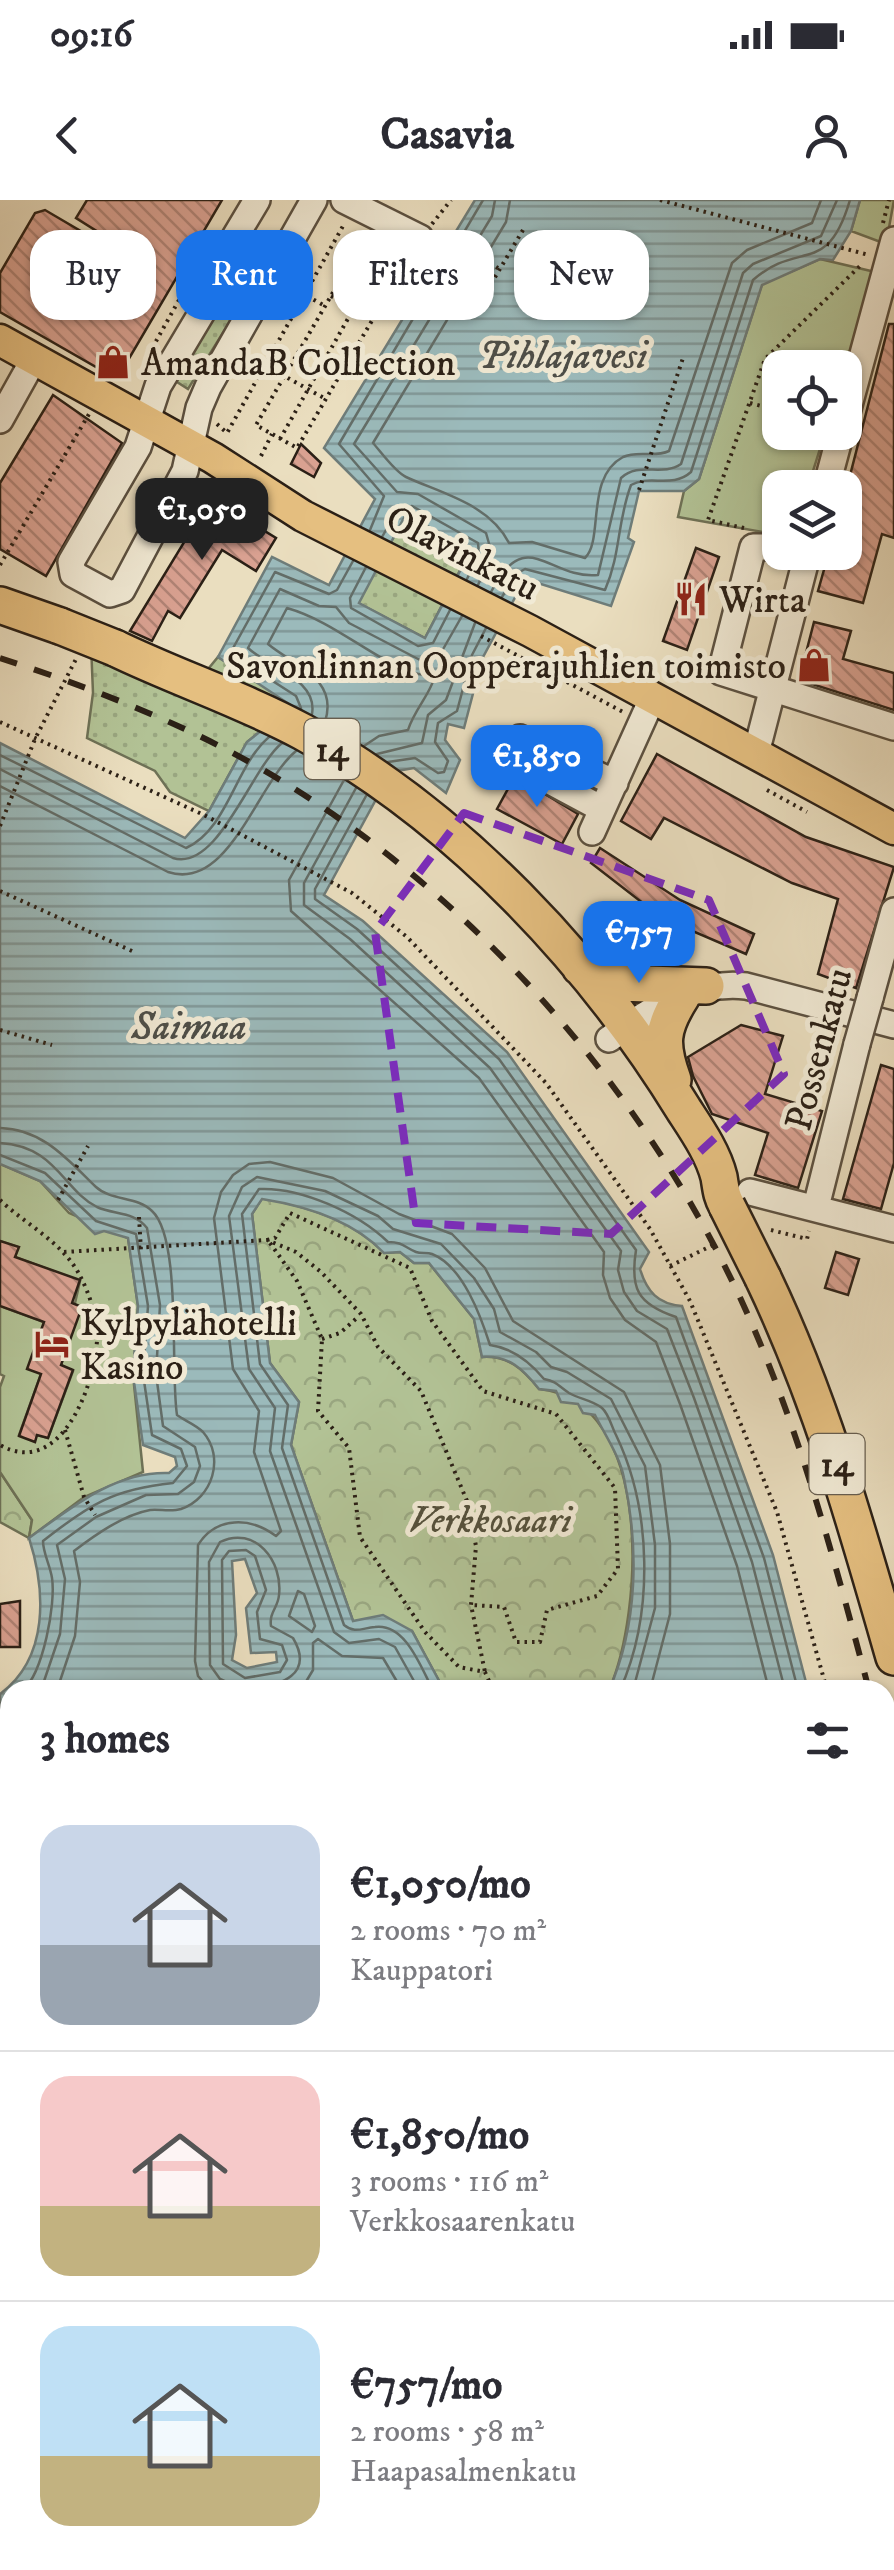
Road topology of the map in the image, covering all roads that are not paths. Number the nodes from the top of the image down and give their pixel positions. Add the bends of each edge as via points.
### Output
1 (257, 200) edge
2 (314, 200) edge
3 (349, 206) edge
4 (403, 230) edge
5 (887, 252) edge
6 (0, 340) edge
7 (862, 352) edge
8 (34, 359) junction
9 (0, 420) edge
10 (146, 424) junction
11 (192, 446) junction
12 (762, 547) edge
13 (803, 570) edge
14 (0, 606) edge
15 (772, 690) junction
16 (654, 697) junction
17 (894, 728) edge
18 (520, 738) dead end
19 (756, 752) junction
20 (557, 755) junction
21 (615, 783) junction
22 (404, 812) junction
23 (894, 829) edge
24 (894, 910) edge
25 (580, 967) junction
26 (694, 991) junction
27 (894, 1025) edge
28 (617, 1033) junction
29 (681, 1105) junction
30 (732, 1197) junction
31 (816, 1207) junction
32 (894, 1229) edge
33 (894, 1657) edge

1 - 10 street via 214,272 204,310 158,386
2 - 11 street via 208,387
3 - 4 street
5 - 7 street
6 - 8 main road, Olavinkatu
8 - 9 street
8 - 10 main road, Olavinkatu
10 - 11 main road, Olavinkatu
10 - 11 street via 70,562 73,574 110,594 122,590 185,472
11 - 16 main road, Olavinkatu via 303,516
12 - 15 street via 753,547 722,672
13 - 15 street
14 - 22 highway, 14 via 165,672 355,763
15 - 17 street
15 - 19 street
16 - 19 main road, Olavinkatu
16 - 21 street
18 - 20 street
19 - 23 main road, Olavinkatu
20 - 21 street
20 - 21 street via 546,779 597,821
22 - 25 highway, 14 via 483,866
22 - 28 highway, 14
24 - 31 street, Possenkatu, bridge
25 - 26 highway via 619,983
25 - 28 highway, 14
26 - 27 street via 746,986
26 - 28 street
26 - 29 highway via 665,1022 661,1040
28 - 29 highway, 14
28 - 30 highway, 14 via 702,1184
29 - 30 highway, 14
30 - 31 street
30 - 33 highway, 14, bridge via 834,1454
31 - 32 street

